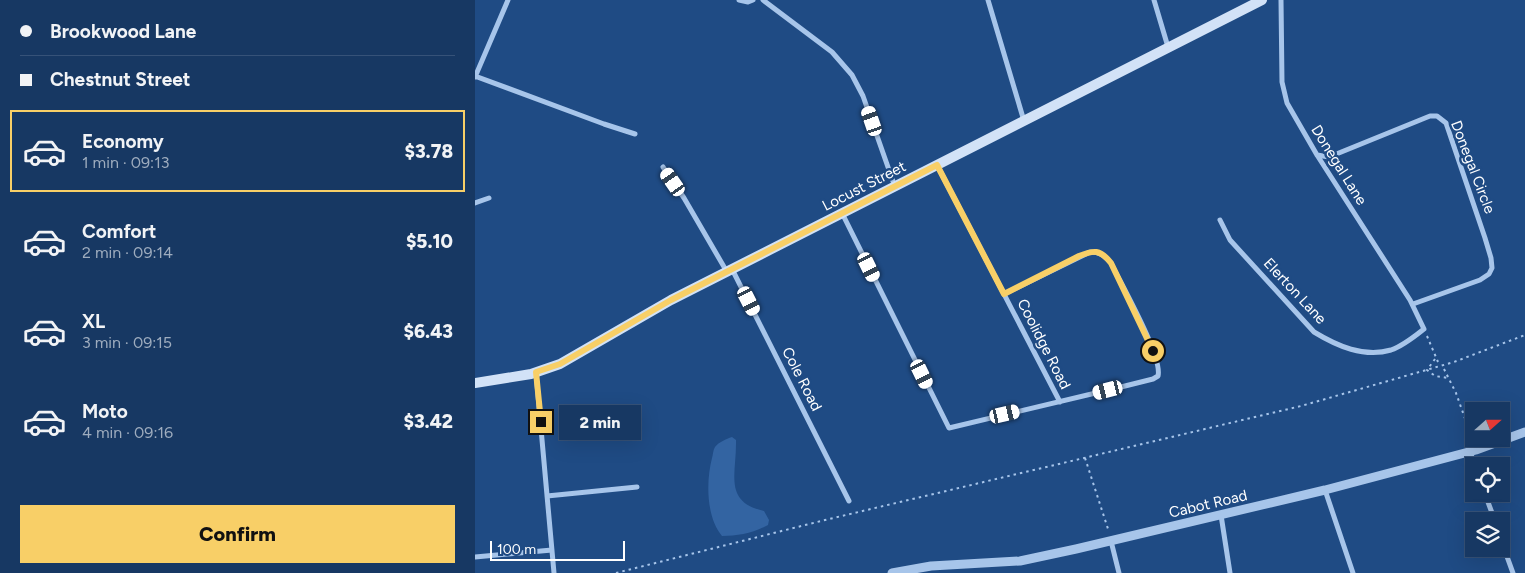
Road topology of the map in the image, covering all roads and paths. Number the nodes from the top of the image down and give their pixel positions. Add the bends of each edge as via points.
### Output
1 (508, 0) edge
2 (739, 0) edge
3 (753, 0) edge
4 (763, 0) edge
5 (988, 0) edge
6 (1154, 0) edge
7 (1262, 0) edge
8 (1281, 0) edge
9 (1168, 48) junction
10 (475, 77) edge
11 (1024, 120) junction
12 (635, 134) dead end
13 (1317, 155) junction
14 (937, 165) junction
15 (663, 167) dead end
16 (895, 187) junction
17 (489, 198) dead end
18 (475, 203) edge
19 (842, 213) junction
20 (1220, 220) dead end
21 (729, 271) junction
22 (1004, 294) junction
23 (1413, 304) junction
24 (1424, 329) junction
25 (1525, 335) edge
26 (1435, 359) junction
27 (1438, 362) dead end
28 (1444, 369) dead end
29 (1427, 370) junction
30 (536, 372) junction
31 (1448, 378) junction
32 (475, 382) edge
33 (1060, 402) junction
34 (1525, 432) edge
35 (1473, 451) junction
36 (1474, 457) edge
37 (1085, 458) junction
38 (637, 488) dead end
39 (1325, 490) junction
40 (547, 496) junction
41 (849, 501) dead end
42 (1221, 515) junction
43 (1111, 541) junction
44 (552, 550) junction
45 (475, 557) edge
46 (1507, 557) edge
47 (914, 571) edge
48 (554, 573) edge
49 (616, 573) edge
50 (892, 573) edge
51 (1119, 573) edge
52 (1230, 573) edge
53 (1353, 573) edge
54 (1513, 573) edge

1 - 10 street
2 - 3 street
4 - 16 street via 832,52 852,75 863,96
5 - 11 street
6 - 9 street
7 - 9 main road, Locust Street
8 - 13 street, Donegal Lane via 1284,94
9 - 11 main road, Locust Street
10 - 12 street
11 - 14 main road, Locust Street
13 - 23 street, Donegal Lane
13 - 23 street, Donegal Circle via 1329,157 1430,116 1437,116 1445,123 1485,238 1492,268 1480,280
14 - 16 main road, Locust Street
14 - 22 street, Coolidge Road
15 - 21 street, Cole Road
16 - 19 main road, Locust Street
17 - 18 street
19 - 21 main road, Locust Street
19 - 33 street via 949,428
20 - 24 street, Elerton Lane via 1230,240 1314,332 1329,342 1363,352 1381,352 1405,343
21 - 30 main road, Locust Street via 671,300 560,364
21 - 41 street, Cole Road via 753,309
22 - 33 street, Coolidge Road
22 - 33 street via 1090,252 1105,255 1111,263 1149,339 1158,376
23 - 24 street, Donegal Lane
24 - 26 path
25 - 29 path
26 - 27 path
26 - 29 path
28 - 31 path
29 - 31 path via 1435,376
29 - 37 path via 1301,406
30 - 32 main road, Locust Street
30 - 40 street
31 - 35 path via 1463,413
34 - 35 street, Cabot Road
35 - 36 street
35 - 39 street, Cabot Road
37 - 43 path
37 - 49 path
38 - 40 street
39 - 42 street, Cabot Road
39 - 53 street
40 - 44 street
42 - 43 street, Cabot Road
42 - 52 street
43 - 47 street, Cabot Road via 1020,561 931,566
43 - 51 street
44 - 45 street
44 - 48 street
46 - 54 street
47 - 50 street, Cabot Road

